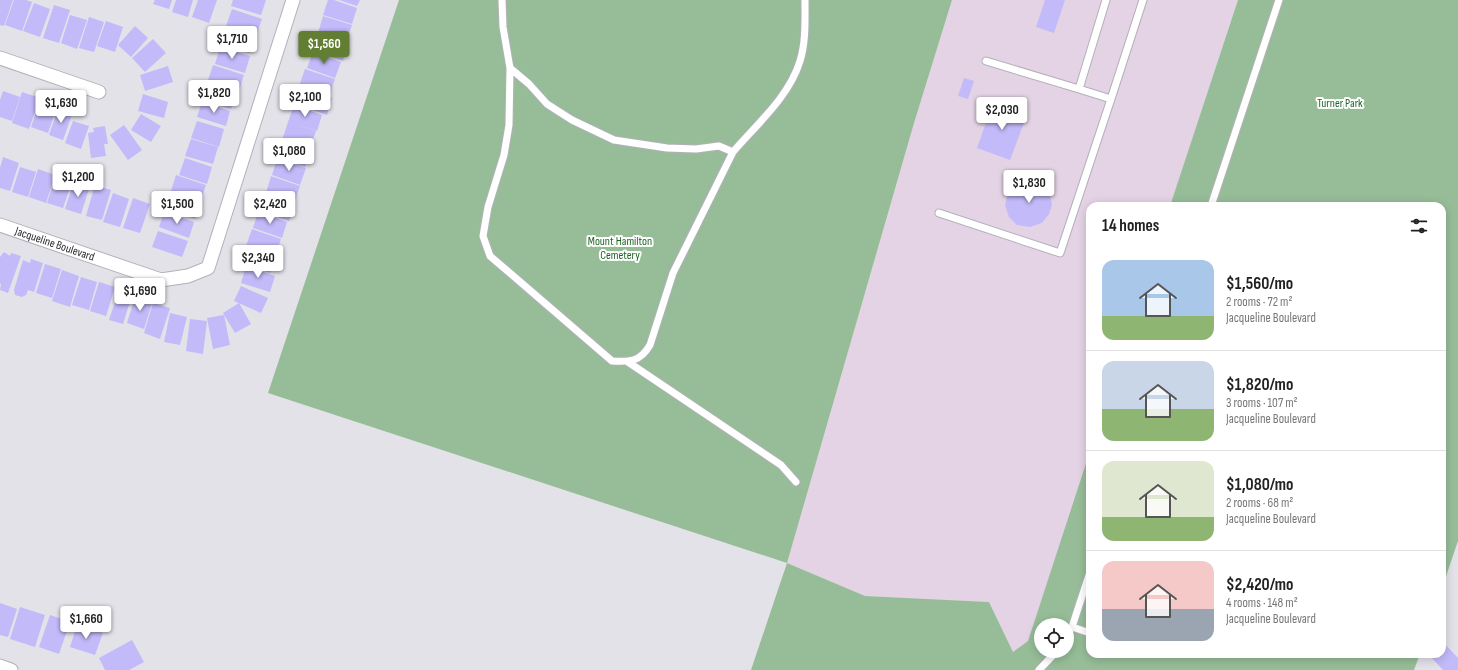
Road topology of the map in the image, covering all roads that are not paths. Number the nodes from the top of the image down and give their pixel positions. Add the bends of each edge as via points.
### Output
1 (293, 0) edge
2 (502, 0) edge
3 (805, 0) edge
4 (1106, 0) edge
5 (1143, 0) edge
6 (1279, 0) edge
7 (0, 58) edge
8 (986, 61) dead end
9 (510, 68) junction
10 (1079, 89) junction
11 (99, 92) dead end
12 (1111, 99) junction
13 (733, 152) junction
14 (1212, 202) edge
15 (940, 213) dead end
16 (0, 225) edge
17 (628, 362) junction
18 (796, 482) dead end
19 (1086, 584) edge
20 (1074, 621) edge
21 (1074, 628) edge
22 (1086, 632) edge
23 (1050, 658) edge
24 (0, 666) edge
25 (11, 670) edge
26 (1039, 670) edge

1 - 16 street, Jacqueline Boulevard via 208,268 188,276 161,280
2 - 9 lane via 503,27
3 - 13 lane via 805,29 800,61 786,91
4 - 10 lane
5 - 12 lane
6 - 14 lane
7 - 11 street
8 - 10 lane
9 - 13 lane via 547,104 572,120 614,140 667,148 696,149 719,146
9 - 17 lane via 509,125 483,236 490,256 612,361
10 - 12 lane
12 - 15 lane via 1060,253
13 - 17 lane via 673,272 650,345 644,355
17 - 18 lane via 782,465
19 - 20 lane
21 - 22 lane
23 - 26 lane
24 - 25 street

